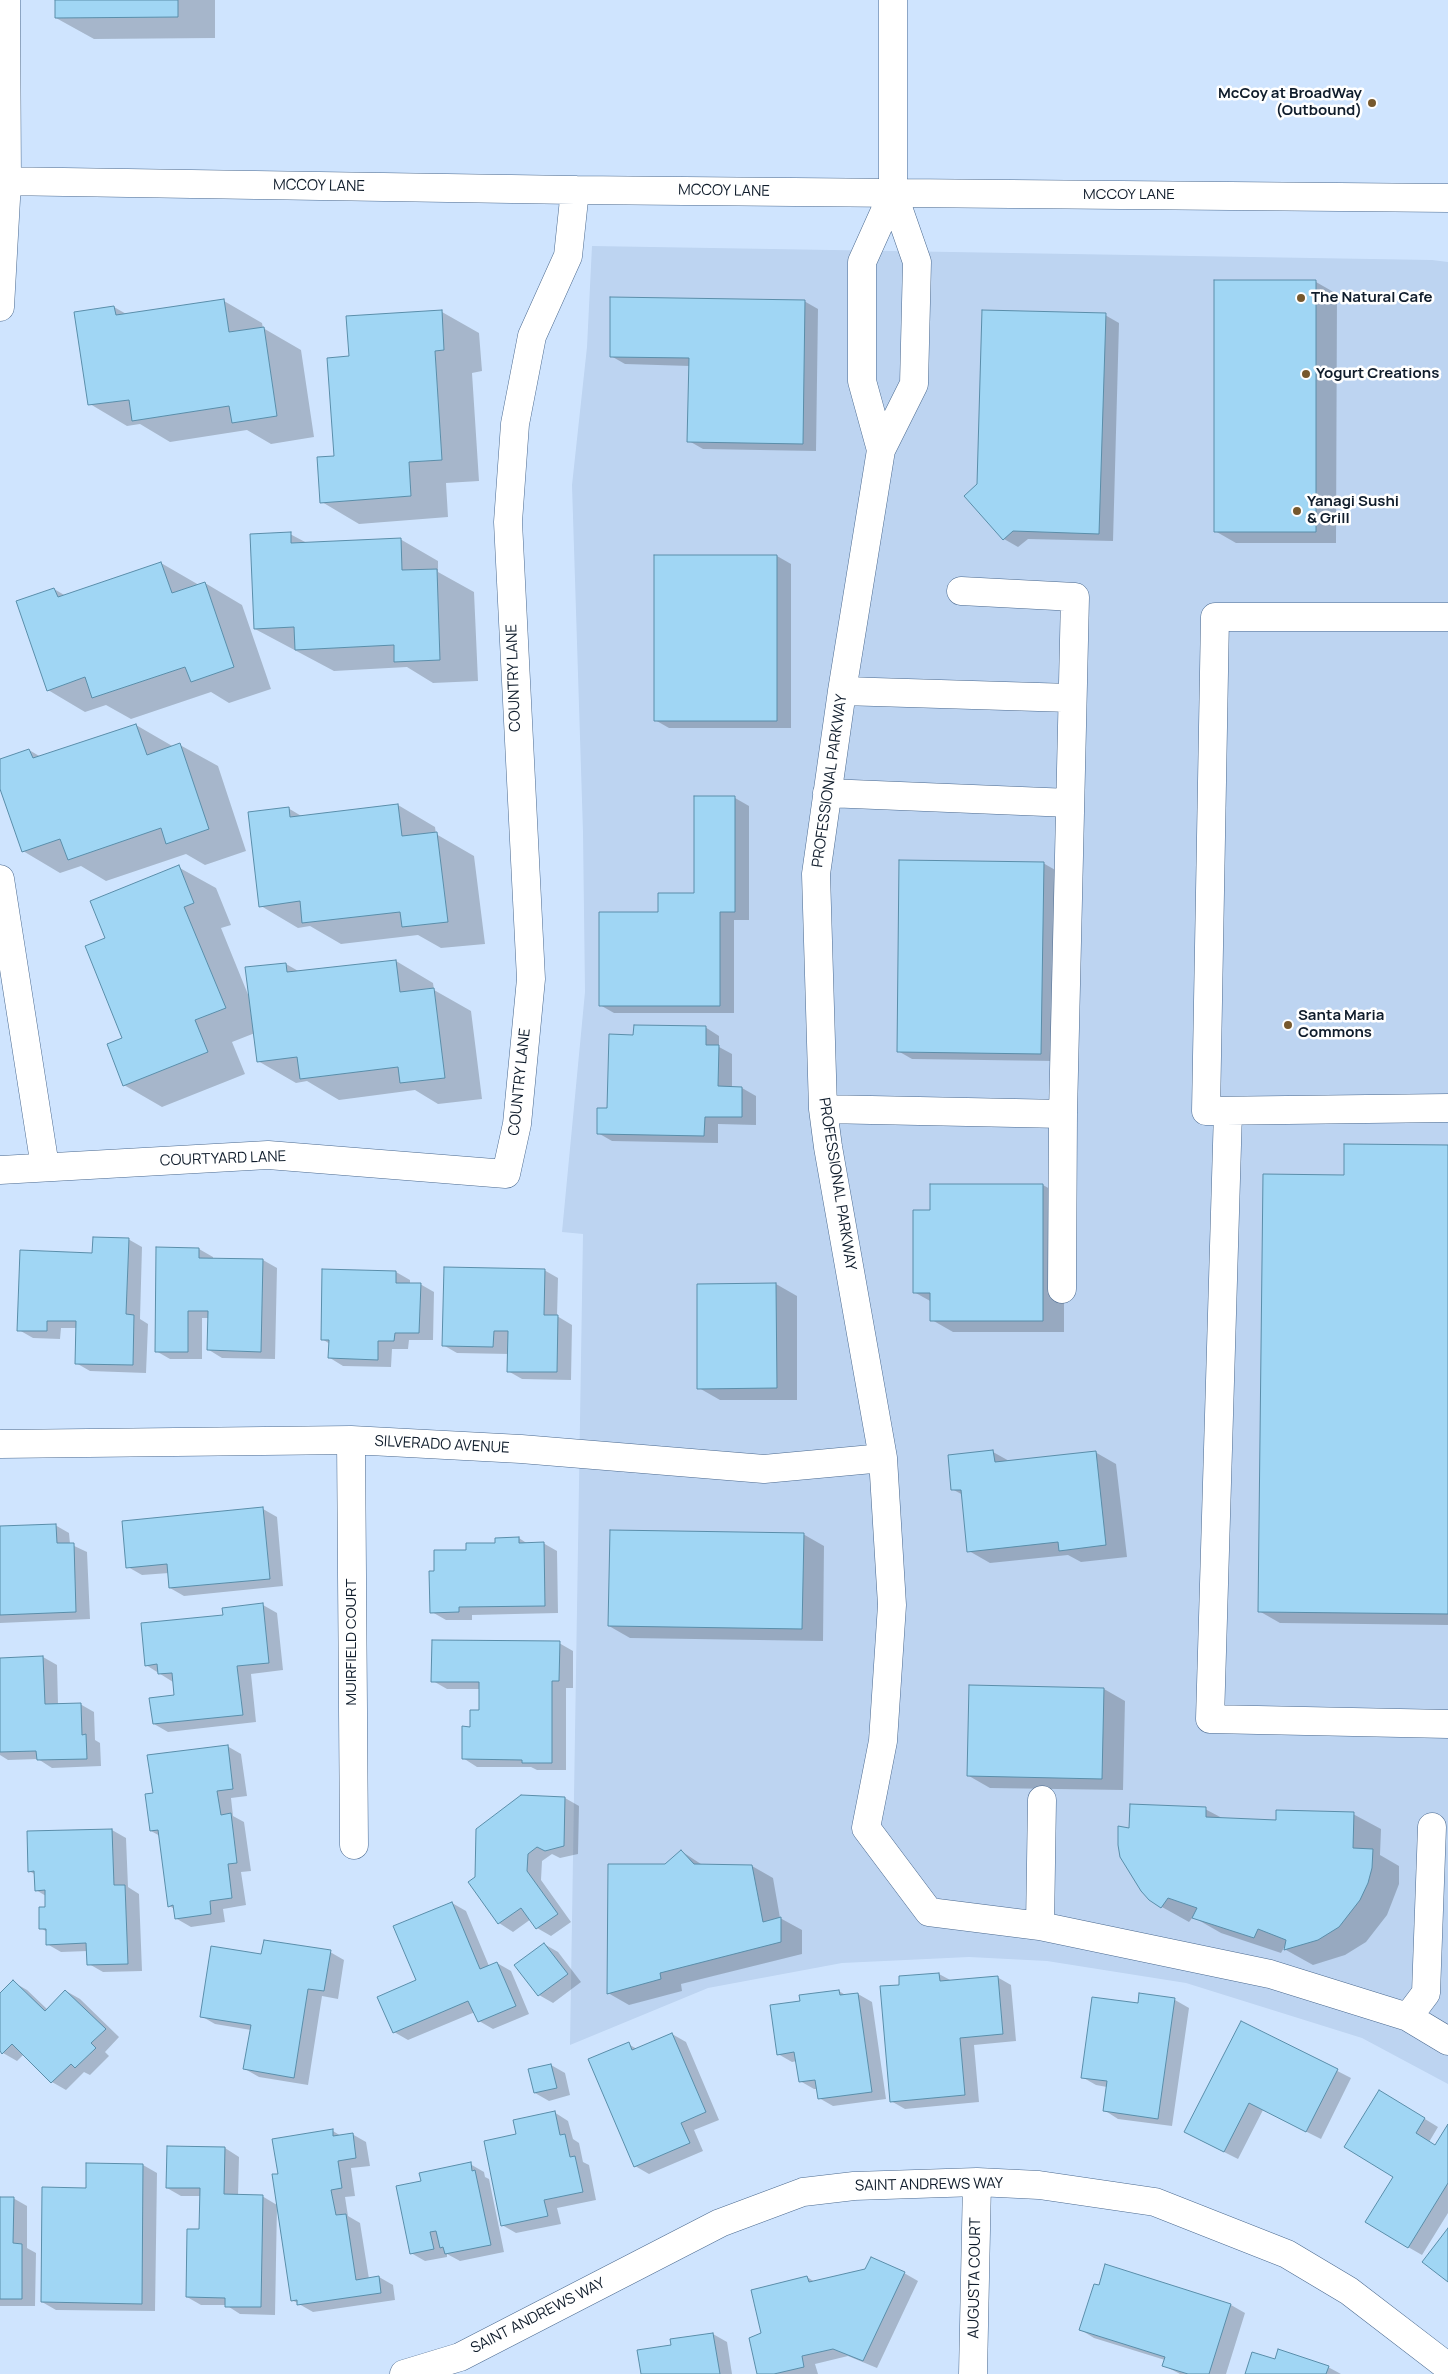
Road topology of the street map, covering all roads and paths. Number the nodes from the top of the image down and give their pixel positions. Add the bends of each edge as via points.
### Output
1 (6, 0) edge
2 (893, 0) edge
3 (4, 181) edge
4 (575, 190) junction
5 (893, 193) junction
6 (1448, 198) edge
7 (0, 307) edge
8 (882, 450) junction
9 (961, 591) dead end
10 (1448, 617) edge
11 (842, 691) junction
12 (1071, 698) junction
13 (827, 793) junction
14 (1070, 803) junction
15 (0, 879) edge
16 (1448, 1108) edge
17 (823, 1109) junction
18 (1228, 1111) junction
19 (1063, 1114) junction
20 (45, 1167) junction
21 (0, 1170) edge
22 (506, 1174) joint
23 (1062, 1289) dead end
24 (351, 1440) junction
25 (0, 1444) edge
26 (883, 1458) junction
27 (1448, 1724) edge
28 (1042, 1800) dead end
29 (1432, 1827) dead end
30 (354, 1845) dead end
31 (1040, 1926) junction
32 (1408, 2018) junction
33 (1448, 2041) edge
34 (977, 2182) junction
35 (1448, 2367) edge
36 (404, 2374) edge
37 (973, 2374) edge

1 - 3 street
2 - 5 street, PROFESSIONAL PARKWAY
3 - 4 street, MCCOY LANE
3 - 7 street
4 - 5 street, MCCOY LANE
4 - 22 street, COUNTRY LANE via 568,256 532,336 515,424 508,522 530,979 518,1124
5 - 6 street, MCCOY LANE
5 - 8 street, PROFESSIONAL PARKWAY via 862,262 862,380
5 - 8 street, PROFESSIONAL PARKWAY via 917,262 914,384
8 - 11 street, PROFESSIONAL PARKWAY
9 - 12 street via 1075,597
10 - 18 street via 1215,617 1206,1111
11 - 12 street
11 - 13 street, PROFESSIONAL PARKWAY
12 - 14 street
13 - 14 street
13 - 17 street, PROFESSIONAL PARKWAY via 816,874
14 - 19 street
15 - 20 street
16 - 18 street
17 - 19 street
17 - 26 street, PROFESSIONAL PARKWAY
18 - 27 street via 1210,1719
19 - 23 street
20 - 21 street, COURTYARD LANE
20 - 22 street, COURTYARD LANE via 268,1155
24 - 25 street, SILVERADO AVENUE
24 - 26 street, SILVERADO AVENUE via 521,1449 764,1469
24 - 30 street, MUIRFIELD COURT
26 - 31 street, PROFESSIONAL PARKWAY via 892,1605 883,1741 866,1828 929,1912
28 - 31 street
29 - 32 street via 1426,1993
31 - 32 street via 1270,1974
32 - 33 street
34 - 35 street, SAINT ANDREWS WAY via 1039,2185 1155,2202 1287,2254 1349,2291
34 - 36 street, SAINT ANDREWS WAY via 854,2186 803,2192 720,2222 460,2357
34 - 37 street, AUGUSTA COURT

